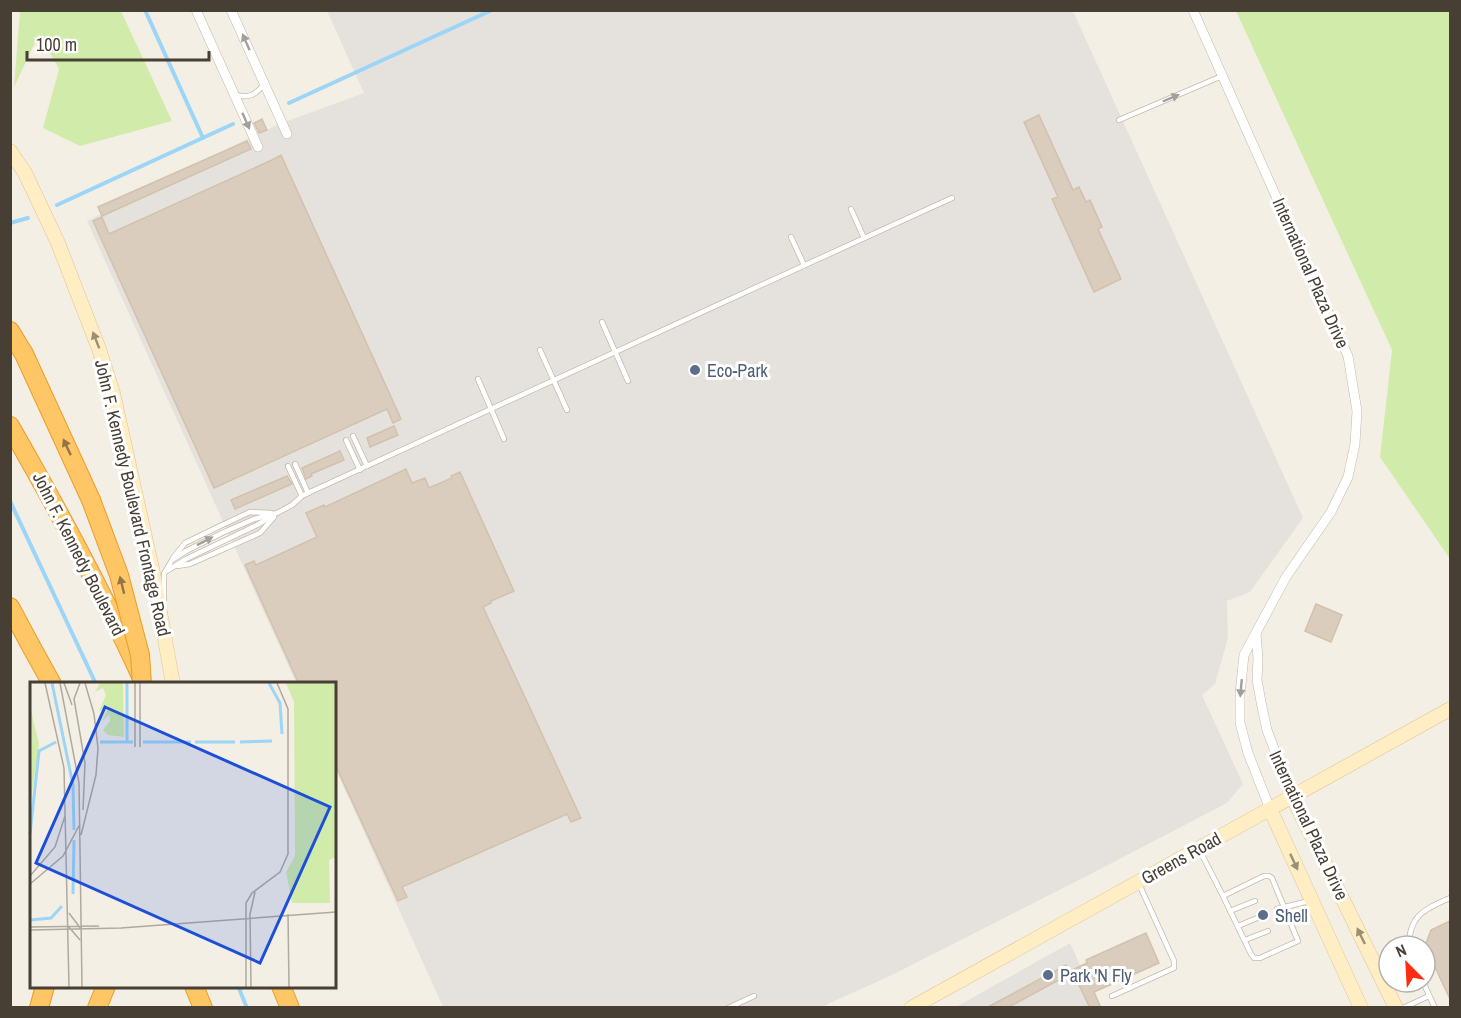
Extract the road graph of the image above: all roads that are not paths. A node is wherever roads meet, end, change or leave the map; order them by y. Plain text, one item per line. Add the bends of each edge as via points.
1 (196, 10) edge
2 (231, 10) edge
3 (1193, 10) edge
4 (1223, 76) junction
5 (264, 84) junction
6 (235, 95) junction
7 (1119, 120) dead end
8 (287, 134) dead end
9 (258, 147) dead end
10 (10, 151) edge
11 (952, 198) dead end
12 (851, 209) dead end
13 (791, 237) dead end
14 (864, 238) junction
15 (804, 265) junction
16 (602, 322) dead end
17 (10, 331) edge
18 (540, 350) dead end
19 (615, 352) junction
20 (478, 379) dead end
21 (553, 380) junction
22 (628, 381) dead end
23 (491, 409) junction
24 (567, 410) dead end
25 (10, 426) edge
26 (353, 436) dead end
27 (504, 439) dead end
28 (346, 440) dead end
29 (295, 464) dead end
30 (288, 466) dead end
31 (367, 466) junction
32 (360, 470) junction
33 (308, 493) junction
34 (302, 496) junction
35 (277, 513) junction
36 (174, 567) junction
37 (164, 574) junction
38 (10, 607) edge
39 (1256, 633) junction
40 (32, 648) junction
41 (40, 682) edge
42 (51, 682) edge
43 (142, 682) edge
44 (143, 682) edge
45 (172, 682) edge
46 (172, 682) edge
47 (1450, 709) edge
48 (1292, 796) junction
49 (1270, 809) junction
50 (1198, 848) junction
51 (1137, 882) junction
52 (1277, 891) junction
53 (1270, 894) dead end
54 (1223, 896) junction
55 (1450, 898) edge
56 (1256, 901) dead end
57 (1312, 901) junction
58 (1284, 907) junction
59 (1277, 909) dead end
60 (1230, 911) junction
61 (1262, 916) dead end
62 (1238, 926) junction
63 (1268, 931) dead end
64 (1410, 934) edge
65 (1245, 940) junction
66 (45, 988) edge
67 (106, 988) edge
68 (194, 988) edge
69 (281, 988) edge
70 (754, 996) dead end
71 (1112, 996) dead end
72 (1429, 996) joint
73 (39, 1008) edge
74 (97, 1008) edge
75 (203, 1008) edge
76 (290, 1008) edge
77 (728, 1008) edge
78 (911, 1008) edge
79 (1360, 1008) edge
80 (1396, 1008) edge
81 (1403, 1008) edge
82 (1435, 1008) edge

1 - 6 street
5 -> 2 street
3 - 4 street, International Plaza Drive
7 -> 4 lane
4 - 39 street, International Plaza Drive via 1348,356 1357,411 1356,444 1348,477 1331,513 1281,585
5 - 6 lane via 258,92 244,97
5 - 8 street
6 -> 9 street
45 -> 10 street, John F. Kennedy Boulevard Frontage Road via 153,573 113,393 58,243 25,173
11 - 14 lane
12 - 14 lane
13 - 15 lane
14 - 15 lane
15 - 19 lane
16 - 19 lane
44 -> 17 highway, bridge via 140,655 119,575 91,500
18 - 21 lane
19 - 21 lane
19 - 22 lane
20 - 23 lane
21 - 23 lane
21 - 24 lane
23 - 27 lane
23 - 31 lane
25 - 43 highway, John F. Kennedy Boulevard via 113,615
26 - 31 lane
28 - 32 lane
29 - 33 lane
30 - 34 lane
31 - 32 lane
32 - 33 lane
33 - 34 lane
34 - 35 lane
35 - 36 lane
35 - 36 lane via 260,533 190,564
37 -> 35 lane via 172,560 186,551 254,519
36 - 37 lane
37 - 46 lane
38 - 40 highway
39 - 48 street, International Plaza Drive via 1257,680 1267,730
39 -> 49 street, International Plaza Drive via 1244,655 1240,723
40 - 41 highway
40 - 42 highway
47 - 48 street, Greens Road
48 - 49 street, Greens Road
80 -> 48 street, International Plaza Drive
49 - 50 street, Greens Road
49 -> 57 street, International Plaza Drive
50 - 51 street, Greens Road
50 - 54 lane
51 - 71 lane via 1174,968
51 - 78 street, Greens Road
52 - 53 lane
52 - 54 lane via 1272,878 1264,876
52 - 58 lane
54 - 60 lane
55 - 64 lane via 1423,910
56 - 60 lane
57 - 58 lane
57 - 79 street, International Plaza Drive
58 - 59 lane
58 - 65 lane via 1298,941 1254,958
60 - 62 lane
61 - 62 lane
62 - 65 lane
63 - 65 lane
66 - 73 highway
67 - 74 highway
68 - 75 highway
69 - 76 highway
70 - 77 lane
72 - 81 lane
72 - 82 lane

